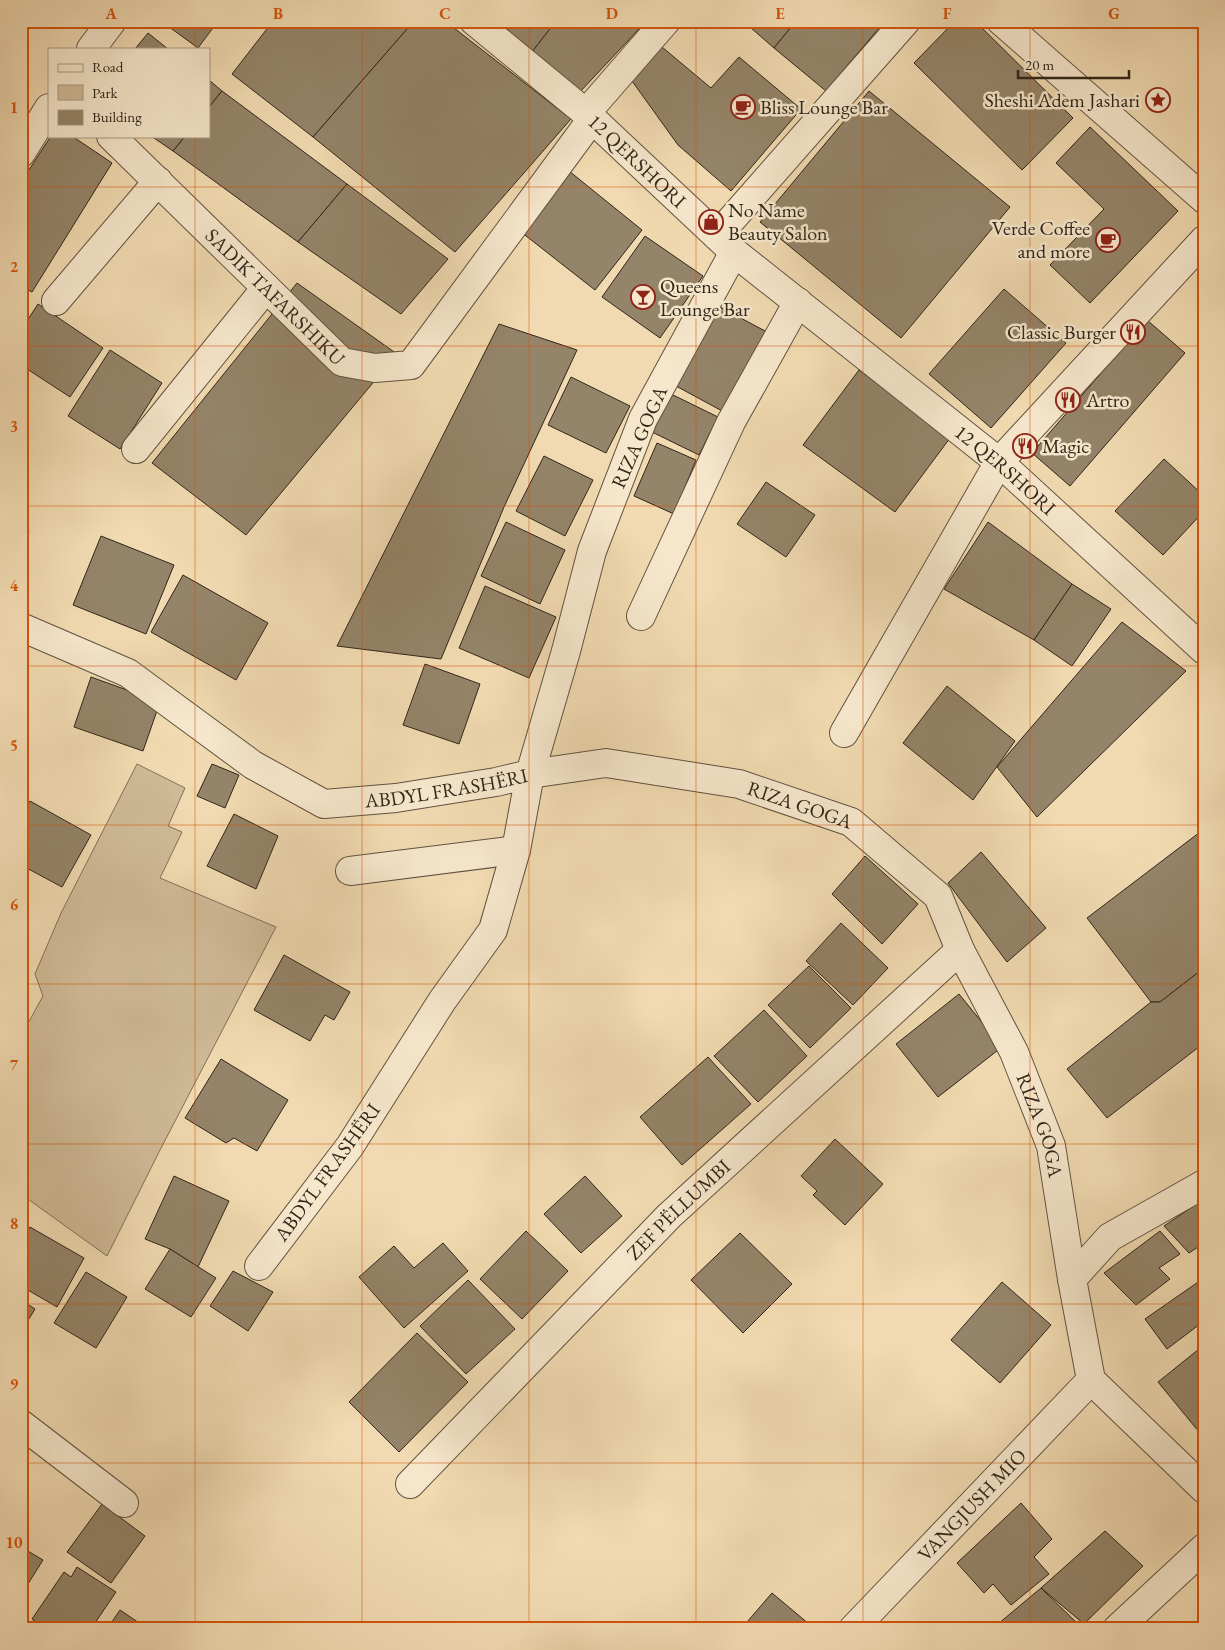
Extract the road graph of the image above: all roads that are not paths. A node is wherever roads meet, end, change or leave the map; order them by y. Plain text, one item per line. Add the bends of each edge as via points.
1 (112, 21) edge
2 (474, 21) edge
3 (666, 21) edge
4 (906, 21) edge
5 (1001, 21) edge
6 (92, 48) edge
7 (48, 110) edge
8 (589, 116) junction
9 (114, 138) edge
10 (21, 153) edge
11 (158, 181) junction
12 (1204, 199) edge
13 (725, 244) junction
14 (1201, 250) edge
15 (266, 288) junction
16 (56, 301) dead end
17 (798, 302) junction
18 (136, 449) dead end
19 (999, 462) junction
20 (641, 616) dead end
21 (21, 627) edge
22 (1204, 650) edge
23 (844, 733) dead end
24 (530, 774) junction
25 (516, 850) junction
26 (350, 871) dead end
27 (960, 950) junction
28 (1204, 1184) edge
29 (259, 1266) dead end
30 (1072, 1279) junction
31 (1091, 1380) junction
32 (21, 1424) edge
33 (410, 1484) dead end
34 (1204, 1489) edge
35 (124, 1503) dead end
36 (1204, 1548) edge
37 (853, 1629) edge
38 (1117, 1629) edge

1 - 6 street
2 - 8 street, 12 QERSHORI
3 - 8 street, SADIK TAFARSHIKU
4 - 13 street, RIZA GOGA
5 - 12 street
7 - 10 street
8 - 13 street, 12 QERSHORI
8 - 15 street, SADIK TAFARSHIKU via 411,365 375,368 342,362
9 - 11 street, SADIK TAFARSHIKU
11 - 15 street, SADIK TAFARSHIKU
11 - 16 street
13 - 17 street, 12 QERSHORI
13 - 24 street, RIZA GOGA via 643,418 592,551
14 - 19 street
15 - 18 street
17 - 19 street, 12 QERSHORI
17 - 20 street via 731,422
19 - 22 street, 12 QERSHORI
19 - 23 street
21 - 24 street, ABDYL FRASHËRI via 128,673 253,765 324,804 396,798
24 - 25 street, ABDYL FRASHËRI
24 - 27 street, RIZA GOGA via 606,762 739,784 851,822 938,896
25 - 26 street
25 - 29 street, ABDYL FRASHËRI via 493,930 442,1001 350,1146
27 - 30 street, RIZA GOGA via 1014,1052 1051,1146
27 - 33 street, ZEF PËLLUMBI via 669,1216
28 - 30 street via 1110,1237
30 - 31 street, RIZA GOGA
31 - 34 street
31 - 37 street, VANGJUSH MIO
32 - 35 street
36 - 38 street

